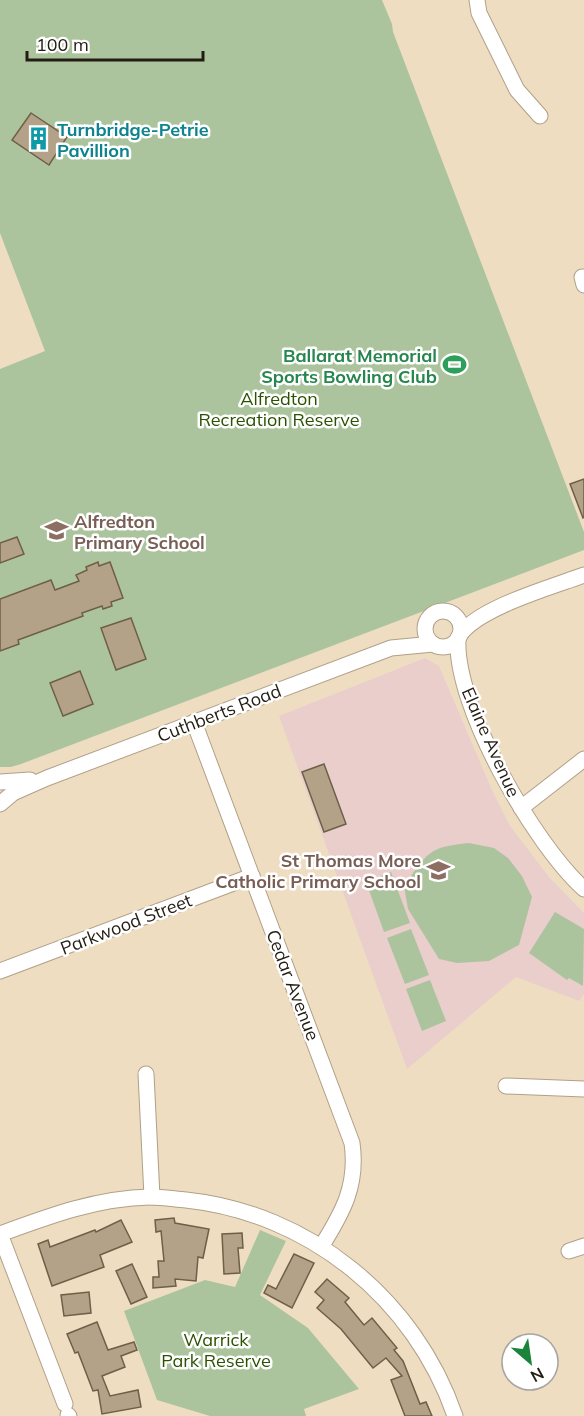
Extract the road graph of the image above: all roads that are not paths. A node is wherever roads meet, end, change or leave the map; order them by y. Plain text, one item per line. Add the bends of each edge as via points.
1 (477, 0) edge
2 (540, 116) dead end
3 (584, 277) edge
4 (584, 285) edge
5 (584, 575) edge
6 (496, 609) junction
7 (451, 613) junction
8 (426, 624) junction
9 (458, 637) junction
10 (434, 644) junction
11 (391, 648) junction
12 (463, 680) junction
13 (194, 722) junction
14 (584, 759) edge
15 (47, 778) junction
16 (0, 782) edge
17 (0, 790) edge
18 (0, 803) edge
19 (521, 808) junction
20 (252, 876) junction
21 (584, 889) edge
22 (0, 971) edge
23 (146, 1074) dead end
24 (506, 1086) dead end
25 (584, 1089) edge
26 (152, 1197) junction
27 (0, 1234) edge
28 (321, 1247) junction
29 (67, 1412) edge
30 (455, 1416) edge

1 - 2 street via 479,13 514,84
3 - 4 street
5 - 6 street
6 - 7 street
6 - 9 street via 466,627
7 - 8 street via 437,612
7 - 9 street via 459,623
8 - 10 street via 426,635
8 - 11 street, Cuthberts Road
9 - 10 street via 449,645
9 - 12 street, Elaine Avenue
10 - 11 street, Cuthberts Road
10 - 12 street, Elaine Avenue
11 - 13 street, Cuthberts Road
12 - 19 street, Elaine Avenue via 491,752
13 - 15 street, Cuthberts Road
13 - 20 street, Cedar Avenue
14 - 19 street
15 - 16 street, Cuthberts Road
15 - 18 street, Cuthberts Road
17 - 18 street
19 - 21 street, Elaine Avenue
20 - 22 street, Parkwood Street
20 - 28 street, Cedar Avenue via 352,1143 351,1189
23 - 26 street
24 - 25 street
26 - 27 street via 65,1210
26 - 28 street via 213,1204 248,1213 280,1224
27 - 29 street
28 - 30 street via 372,1286 407,1325 434,1367

